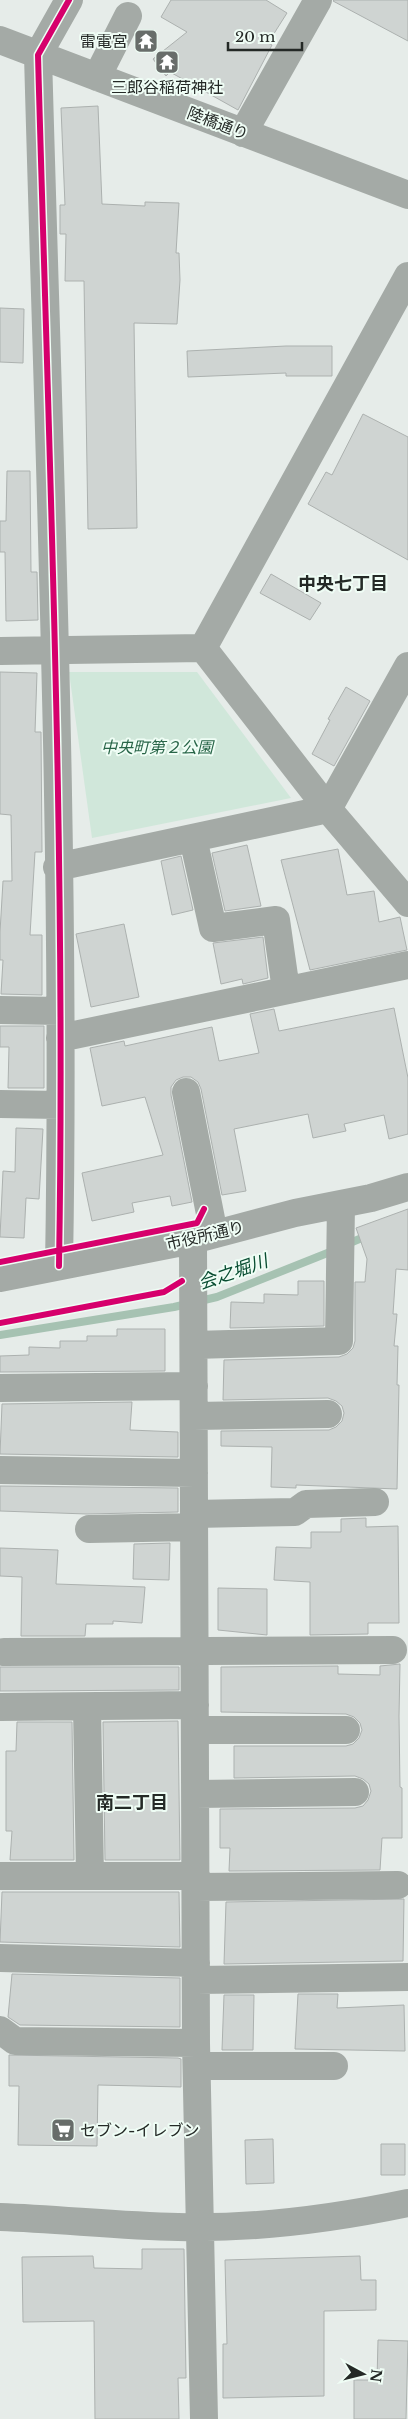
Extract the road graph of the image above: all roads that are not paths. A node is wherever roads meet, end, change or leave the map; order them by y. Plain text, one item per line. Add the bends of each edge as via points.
1 (69, 0) edge
2 (318, 0) edge
3 (128, 16) dead end
4 (0, 40) edge
5 (38, 55) junction
6 (97, 77) junction
7 (244, 133) junction
8 (408, 195) edge
9 (408, 276) edge
10 (203, 648) junction
11 (0, 650) edge
12 (54, 650) junction
13 (408, 666) edge
14 (328, 809) junction
15 (192, 838) junction
16 (57, 867) junction
17 (408, 904) edge
18 (408, 965) edge
19 (286, 990) junction
20 (0, 1010) edge
21 (60, 1011) junction
22 (60, 1038) junction
23 (186, 1092) dead end
24 (0, 1104) edge
25 (60, 1105) junction
26 (408, 1187) edge
27 (341, 1204) junction
28 (203, 1237) junction
29 (59, 1266) junction
30 (0, 1278) edge
31 (194, 1345) junction
32 (194, 1386) junction
33 (0, 1388) edge
34 (328, 1414) dead end
35 (194, 1416) junction
36 (0, 1470) edge
37 (194, 1473) junction
38 (375, 1502) dead end
39 (194, 1520) junction
40 (90, 1529) dead end
41 (393, 1650) dead end
42 (4, 1652) dead end
43 (194, 1652) junction
44 (0, 1707) edge
45 (87, 1707) junction
46 (195, 1718) junction
47 (346, 1730) dead end
48 (355, 1792) dead end
49 (196, 1794) junction
50 (0, 1876) edge
51 (90, 1876) junction
52 (196, 1882) junction
53 (398, 1885) dead end
54 (0, 1958) edge
55 (197, 1971) junction
56 (408, 1977) edge
57 (0, 2030) edge
58 (197, 2055) junction
59 (334, 2066) dead end
60 (408, 2203) edge
61 (0, 2217) edge
62 (200, 2227) junction
63 (204, 2419) edge

1 - 5 street
2 - 7 street
3 - 6 street
4 - 5 street, 陸橋通り
5 - 6 street, 陸橋通り
5 - 12 street
6 - 7 street, 陸橋通り
7 - 8 street, 陸橋通り
9 - 10 street
10 - 12 street
10 - 14 street
11 - 12 street
12 - 16 street
13 - 14 street
14 - 15 street
14 - 17 street
15 - 16 street
15 - 19 street via 213,928 276,920
16 - 21 street
18 - 19 street
19 - 22 street
20 - 21 street
21 - 22 street
22 - 25 street
23 - 28 street
24 - 25 street
25 - 29 street
26 - 27 street, 市役所通り
27 - 28 street, 市役所通り
27 - 31 street via 339,1341
28 - 29 street, 市役所通り
28 - 31 street via 194,1304
29 - 30 street, 市役所通り
31 - 32 street
32 - 33 street
32 - 35 street
34 - 35 street
35 - 37 street
36 - 37 street
37 - 39 street
38 - 39 street via 306,1504 295,1512
39 - 40 street
39 - 43 street
41 - 43 street
42 - 43 street
43 - 46 street
44 - 45 street
45 - 46 street
45 - 51 street
46 - 47 street
46 - 49 street
48 - 49 street
49 - 52 street
50 - 51 street
51 - 52 street
52 - 53 street
52 - 55 street
54 - 55 street
55 - 56 street
55 - 58 street
57 - 58 street via 15,2042
58 - 59 street
58 - 62 street via 195,2168
60 - 62 street via 350,2216 308,2221
61 - 62 street via 105,2218
62 - 63 street

